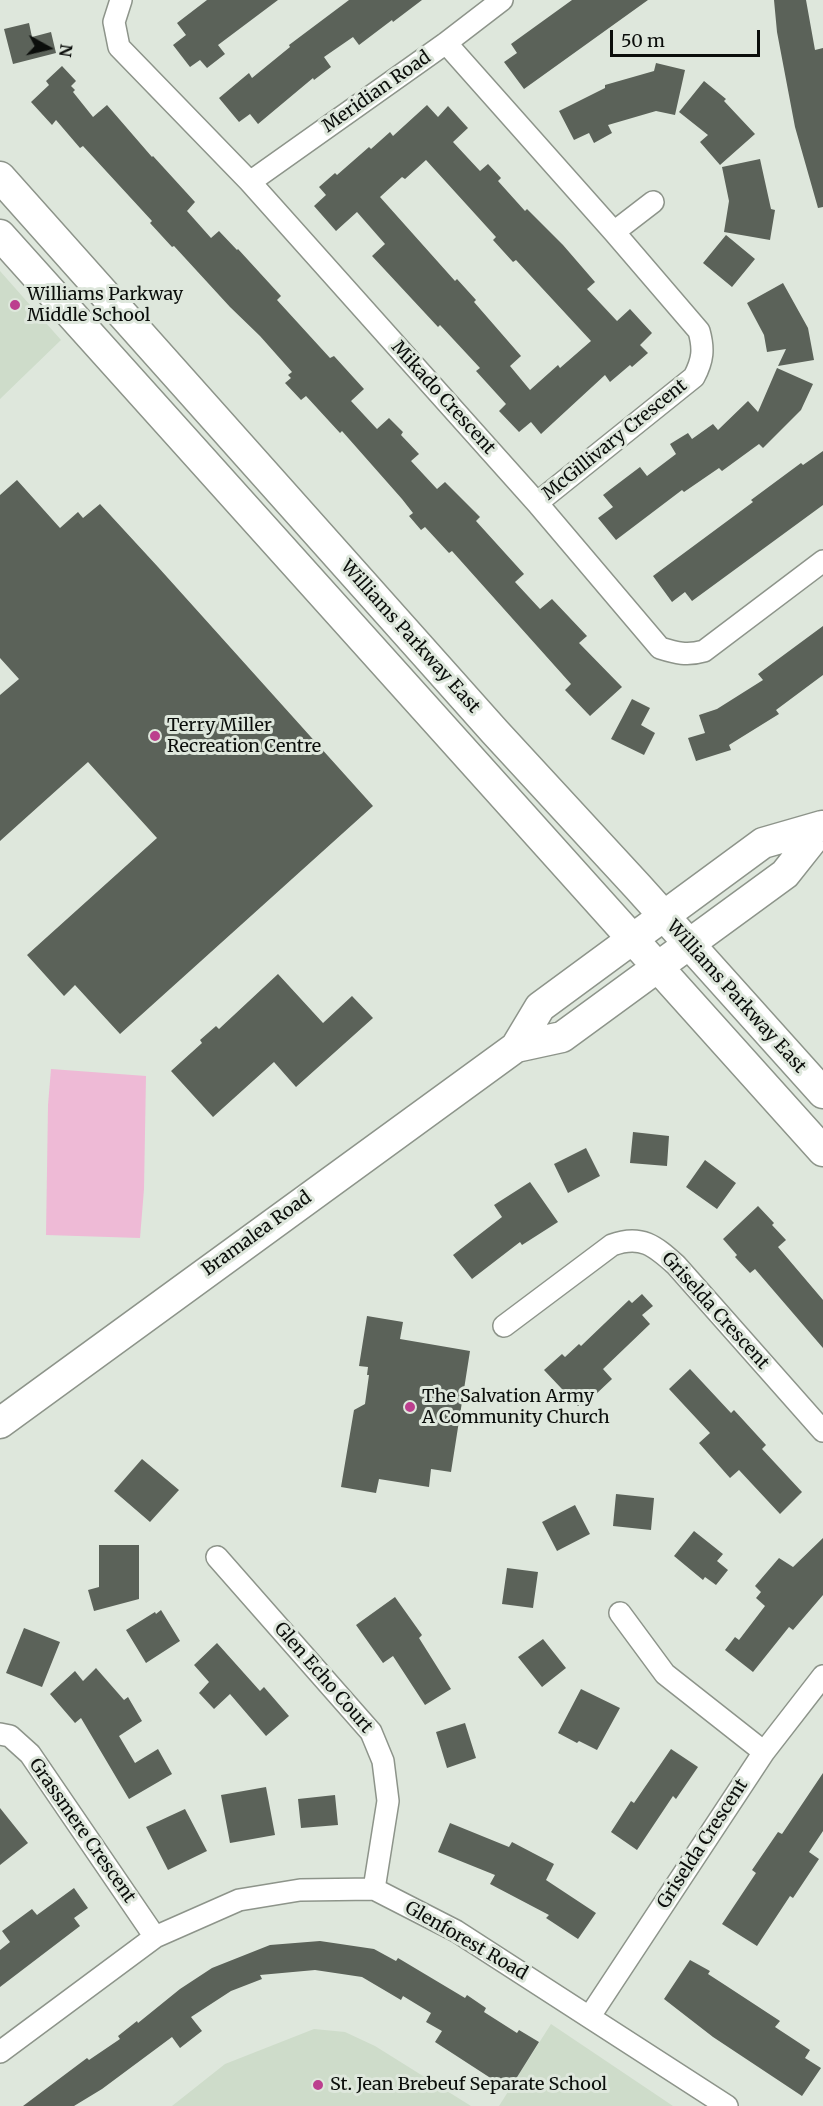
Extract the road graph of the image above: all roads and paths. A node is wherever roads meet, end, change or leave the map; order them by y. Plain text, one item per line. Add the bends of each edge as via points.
1 (121, 0) edge
2 (502, 0) edge
3 (446, 43) junction
4 (0, 177) edge
5 (250, 182) junction
6 (653, 202) dead end
7 (614, 232) junction
8 (0, 235) edge
9 (537, 503) junction
10 (823, 561) edge
11 (823, 826) edge
12 (664, 916) junction
13 (633, 939) junction
14 (689, 944) junction
15 (658, 966) junction
16 (516, 1047) junction
17 (823, 1093) edge
18 (823, 1151) edge
19 (504, 1326) dead end
20 (0, 1423) edge
21 (823, 1431) edge
22 (217, 1557) dead end
23 (620, 1613) dead end
24 (823, 1676) edge
25 (0, 1734) edge
26 (764, 1752) junction
27 (374, 1889) junction
28 (155, 1937) junction
29 (590, 2016) junction
30 (0, 2052) edge
31 (727, 2106) edge

1 - 5 street, Mikado Crescent via 114,22 119,46
2 - 3 street, Meridian Road
3 - 5 street, Meridian Road
3 - 7 street, McGillivary Crescent
4 - 12 main road, Williams Parkway East
5 - 9 street, Mikado Crescent
6 - 7 street
7 - 9 street, McGillivary Crescent via 699,331 702,357 694,377
8 - 13 main road, Williams Parkway East
9 - 10 street, Mikado Crescent via 660,648 678,654 704,651
11 - 12 main road, Bramalea Road via 763,843
11 - 14 main road, Bramalea Road via 785,874
12 - 13 main road, Bramalea Road
12 - 14 main road, Williams Parkway East
13 - 15 main road, Williams Parkway East
13 - 16 main road, Bramalea Road via 540,1007
14 - 15 main road, Bramalea Road
14 - 17 main road, Williams Parkway East
15 - 16 main road, Bramalea Road via 562,1037
15 - 18 main road, Williams Parkway East
16 - 20 main road, Bramalea Road
19 - 21 street, Griselda Crescent via 612,1245 637,1240 657,1248 676,1265
22 - 27 street, Glen Echo Court via 371,1732 383,1761 388,1801
23 - 26 street via 665,1674
24 - 26 street, Griselda Crescent
25 - 28 street, Grassmere Crescent via 10,1736 30,1754
26 - 29 street, Griselda Crescent
27 - 28 street, Glenforest Road via 300,1890 239,1900
27 - 29 street, Glenforest Road via 456,1931
28 - 30 street, Glenforest Road
29 - 31 street, Glenforest Road

